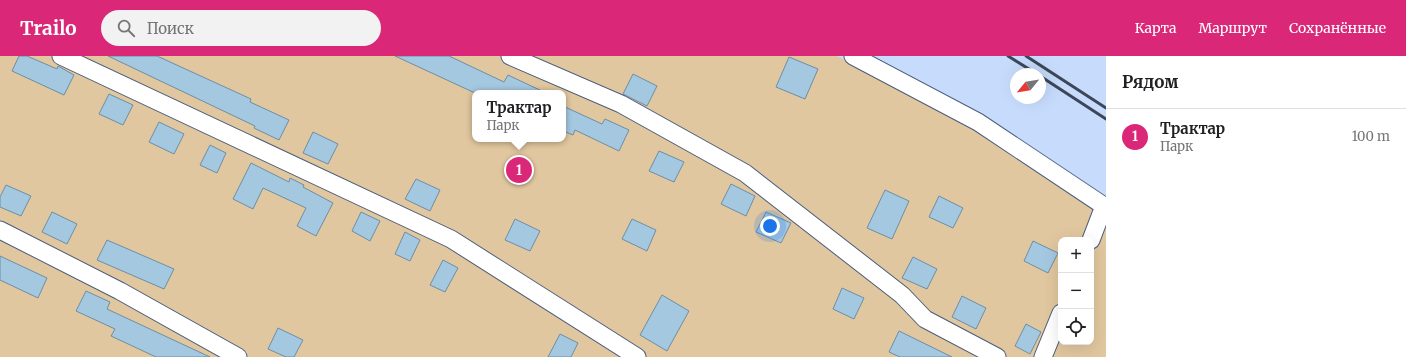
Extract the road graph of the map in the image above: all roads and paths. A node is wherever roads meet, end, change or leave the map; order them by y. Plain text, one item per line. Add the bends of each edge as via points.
1 (61, 56) edge
2 (510, 56) edge
3 (853, 56) edge
4 (0, 230) edge
5 (1092, 237) edge
6 (1058, 320) edge
7 (238, 357) edge
8 (637, 357) edge
9 (996, 357) edge
10 (1043, 357) edge

1 - 8 street via 451,239
2 - 9 street via 621,104 745,174 902,295 925,319
3 - 5 street via 978,122 1104,206
4 - 7 street
6 - 10 street

